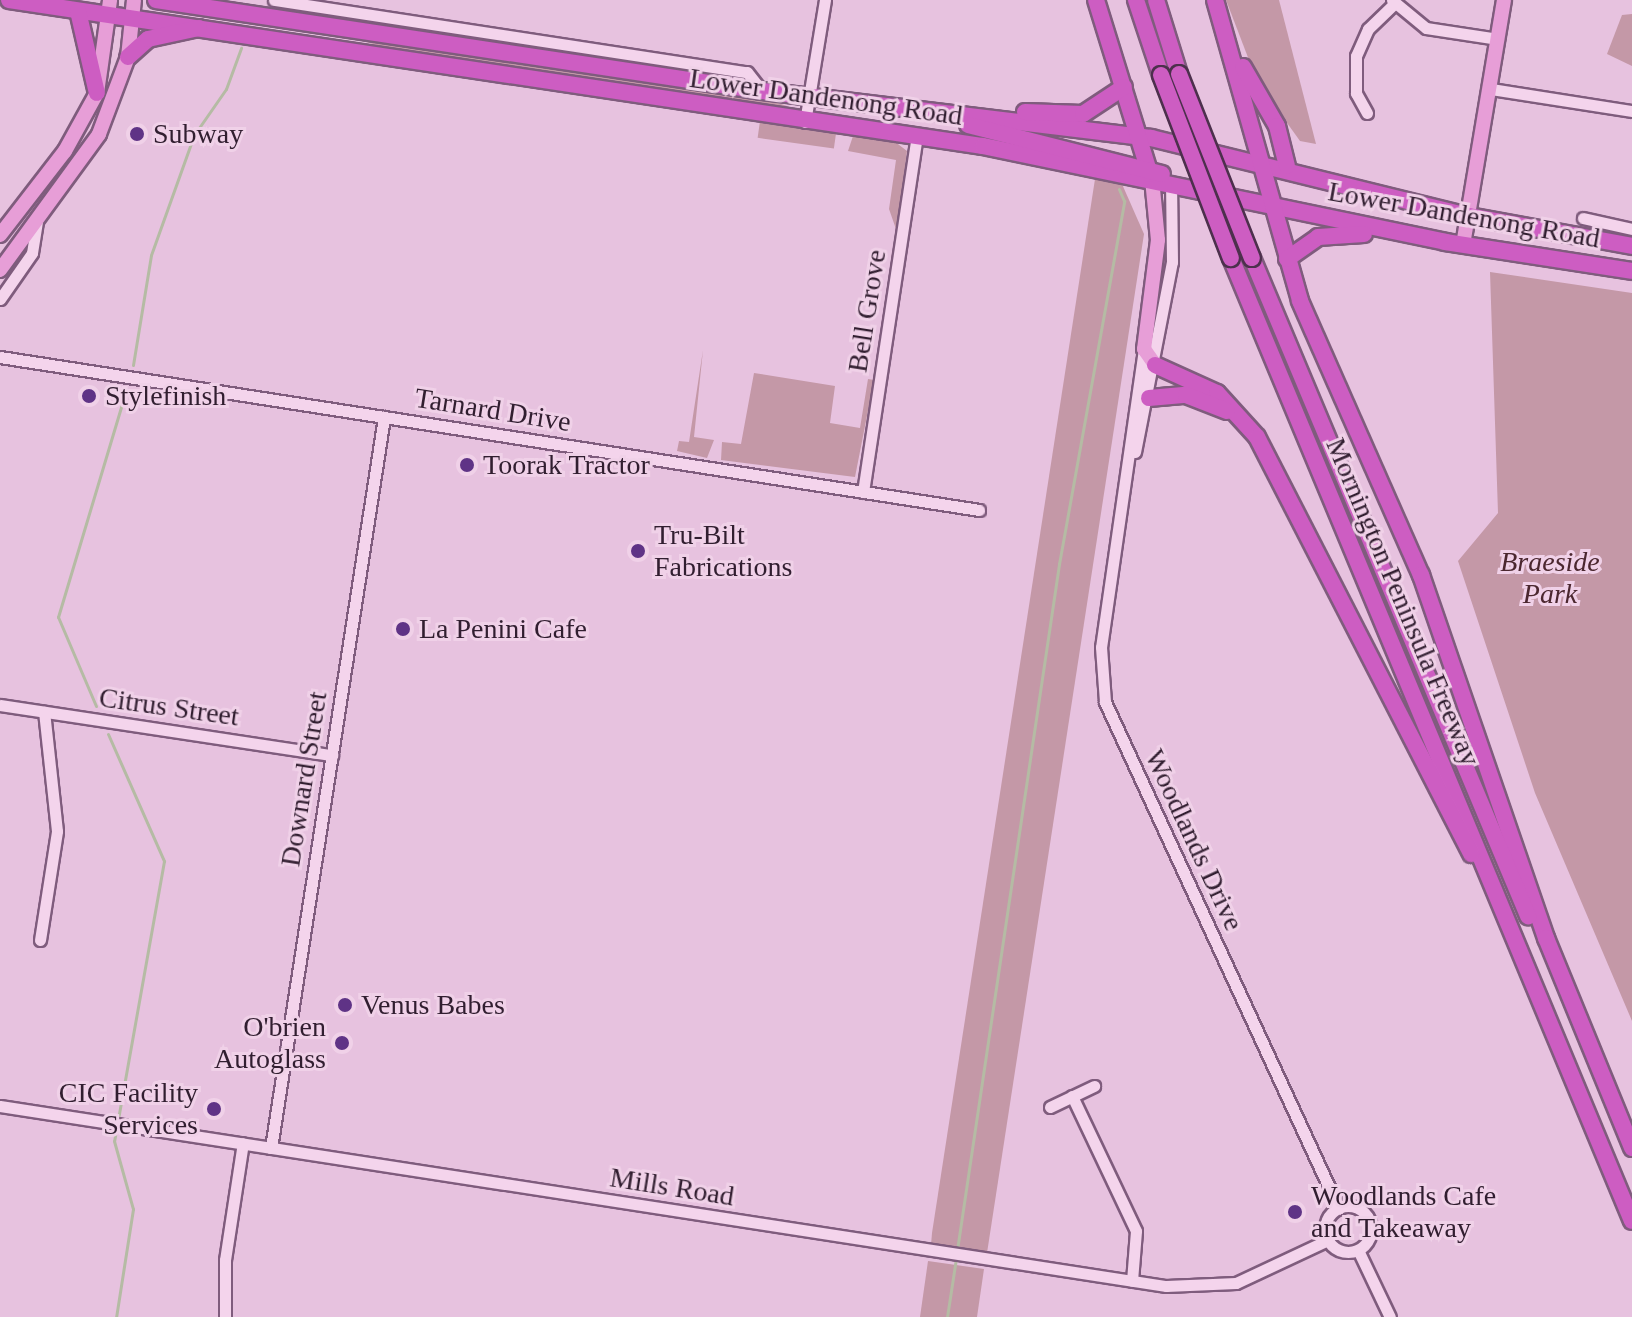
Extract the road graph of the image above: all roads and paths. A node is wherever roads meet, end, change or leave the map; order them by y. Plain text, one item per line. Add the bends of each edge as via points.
1 (9, 0) edge
2 (164, 0) edge
3 (274, 0) edge
4 (825, 0) edge
5 (1096, 0) edge
6 (1136, 0) edge
7 (1156, 0) edge
8 (1215, 0) edge
9 (1504, 0) edge
10 (1393, 2) edge
11 (210, 3) edge
12 (110, 7) edge
13 (134, 7) edge
14 (78, 11) junction
15 (1221, 18) junction
16 (217, 26) junction
17 (1498, 39) junction
18 (128, 57) junction
19 (1124, 87) junction
20 (1491, 89) junction
21 (762, 91) junction
22 (97, 93) junction
23 (810, 96) junction
24 (1632, 111) edge
25 (925, 113) junction
26 (1367, 113) dead end
27 (952, 116) junction
28 (805, 122) junction
29 (917, 136) junction
30 (1140, 137) junction
31 (1262, 161) junction
32 (1287, 166) junction
33 (1150, 174) junction
34 (1171, 184) junction
35 (1273, 207) junction
36 (1469, 216) junction
37 (1583, 218) dead end
38 (37, 222) junction
39 (1607, 225) junction
40 (1632, 229) edge
41 (0, 235) edge
42 (1570, 236) junction
43 (1445, 242) junction
44 (1463, 245) junction
45 (1632, 246) edge
46 (1287, 259) junction
47 (0, 270) edge
48 (1632, 271) edge
49 (0, 299) edge
50 (1144, 349) junction
51 (0, 357) edge
52 (1155, 365) junction
53 (1149, 398) junction
54 (384, 417) junction
55 (1245, 422) junction
56 (1129, 472) junction
57 (863, 492) junction
58 (979, 510) dead end
59 (0, 705) edge
60 (44, 712) junction
61 (332, 755) junction
62 (40, 940) dead end
63 (1525, 958) junction
64 (1094, 1086) dead end
65 (1072, 1096) junction
66 (0, 1106) edge
67 (1050, 1107) dead end
68 (243, 1143) junction
69 (271, 1148) junction
70 (1632, 1148) edge
71 (1632, 1156) edge
72 (1339, 1209) junction
73 (1632, 1221) edge
74 (1328, 1240) junction
75 (1358, 1250) junction
76 (1132, 1281) junction
77 (225, 1317) edge
78 (1390, 1317) edge

1 - 14 highway, Lower Dandenong Road
2 - 11 highway, Lower Dandenong Road
3 - 21 street, Lower Dandenong Road via 747,72
4 - 23 street
5 - 19 highway
6 - 63 highway, Mornington Peninsula Freeway, bridge via 1231,258
7 - 71 highway, Mornington Peninsula Freeway, bridge via 1179,74 1252,258
8 - 15 highway
9 - 17 main road
10 - 17 street via 1426,28
10 - 26 street via 1368,29 1356,56 1356,93
11 - 21 highway, Lower Dandenong Road
12 - 13 highway, Lower Dandenong Road
12 - 14 highway, Lower Dandenong Road
12 - 22 main road
13 - 16 highway, Lower Dandenong Road
13 - 18 main road
14 - 22 highway
15 - 31 highway
15 - 32 highway via 1277,126
16 - 18 highway via 148,39
16 - 28 highway, Lower Dandenong Road
17 - 20 main road
18 - 38 main road via 99,134
19 - 27 highway via 1083,114
19 - 30 highway
20 - 24 street
20 - 36 main road
21 - 23 highway, Lower Dandenong Road
22 - 41 main road via 65,151
23 - 25 highway, Lower Dandenong Road
23 - 28 street
25 - 27 highway, Lower Dandenong Road
25 - 33 highway
27 - 30 highway, Lower Dandenong Road
28 - 29 highway, Lower Dandenong Road
29 - 33 highway, Lower Dandenong Road
29 - 57 street, Bell Grove
30 - 31 highway, Lower Dandenong Road
30 - 33 highway
31 - 32 highway, Lower Dandenong Road
31 - 35 highway
32 - 36 highway, Lower Dandenong Road
33 - 34 highway
33 - 50 main road, Woodlands Drive via 1158,240
34 - 35 highway, Lower Dandenong Road
34 - 52 street, Woodlands Drive via 1173,257
35 - 43 highway, Lower Dandenong Road
35 - 46 highway
36 - 42 highway, Lower Dandenong Road
36 - 44 main road
37 - 39 street, Lower Dandenong Road
38 - 47 main road
38 - 49 street via 32,253
39 - 40 street, Lower Dandenong Road
39 - 42 street, Lower Dandenong Road
42 - 45 highway, Lower Dandenong Road
43 - 44 highway, Lower Dandenong Road
43 - 46 highway via 1334,233
44 - 48 highway, Lower Dandenong Road
46 - 70 highway via 1421,575 1546,938
50 - 52 main road
50 - 56 street, Woodlands Drive
51 - 54 street, Tarnard Drive
52 - 53 street, Woodlands Drive
52 - 55 highway via 1217,393
53 - 55 highway via 1192,396
53 - 56 street, Woodlands Drive
54 - 57 street, Tarnard Drive
54 - 61 street, Downard Street
55 - 63 highway
56 - 72 street, Woodlands Drive via 1101,647 1105,702
57 - 58 street, Tarnard Drive
59 - 60 street, Citrus Street
60 - 61 street, Citrus Street
60 - 62 street via 57,831
61 - 69 street, Downard Street
63 - 73 highway, Mornington Peninsula Freeway
64 - 65 street
65 - 67 street
65 - 76 street via 1136,1231
66 - 68 street, Mills Road
68 - 69 street, Mills Road
68 - 77 street via 225,1260
69 - 76 street, Mills Road
72 - 74 street via 1327,1220
72 - 75 street via 1359,1209 1369,1219 1368,1240
74 - 75 street via 1345,1252
74 - 76 street, Mills Road via 1236,1283 1200,1289
75 - 78 street

